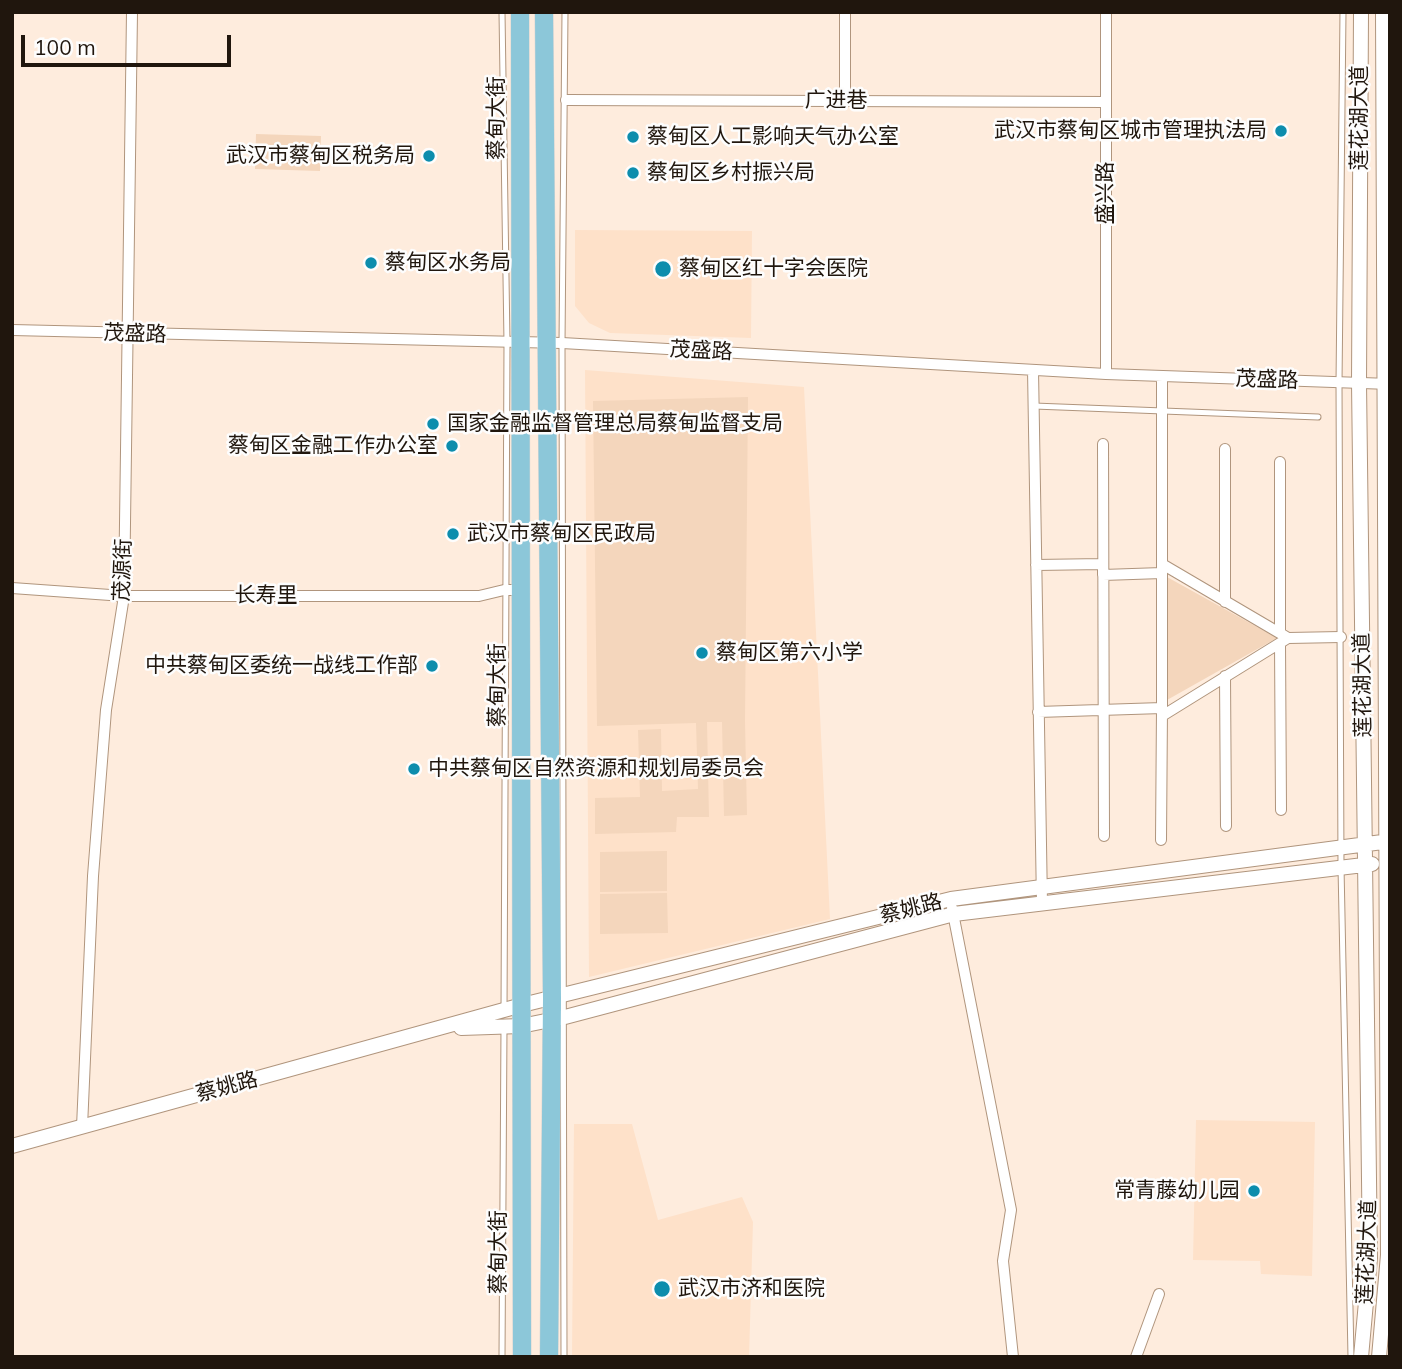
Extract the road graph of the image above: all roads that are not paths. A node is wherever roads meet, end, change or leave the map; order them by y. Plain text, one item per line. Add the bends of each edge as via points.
1 (132, 12) edge
2 (502, 12) edge
3 (520, 12) edge
4 (544, 12) edge
5 (565, 12) edge
6 (845, 12) edge
7 (1106, 12) edge
8 (1343, 12) edge
9 (1361, 12) edge
10 (1383, 12) edge
11 (566, 100) junction
12 (845, 101) junction
13 (1105, 102) junction
14 (12, 330) edge
15 (127, 334) junction
16 (513, 343) junction
17 (555, 343) junction
18 (1033, 370) junction
19 (1106, 374) junction
20 (1162, 376) junction
21 (1339, 383) junction
22 (1359, 383) junction
23 (1386, 384) edge
24 (1033, 407) junction
25 (1162, 411) junction
26 (1318, 417) dead end
27 (1102, 444) dead end
28 (1226, 449) dead end
29 (1280, 462) dead end
30 (1036, 565) junction
31 (1162, 568) junction
32 (1103, 569) junction
33 (12, 588) edge
34 (512, 590) junction
35 (124, 596) junction
36 (1225, 602) junction
37 (1340, 637) junction
38 (1283, 638) junction
39 (1225, 676) junction
40 (1103, 710) junction
41 (1038, 712) junction
42 (1162, 712) junction
43 (1281, 810) dead end
44 (1226, 826) dead end
45 (1104, 836) dead end
46 (1161, 840) dead end
47 (1388, 841) edge
48 (1365, 845) junction
49 (1342, 848) junction
50 (1387, 863) edge
51 (1366, 865) junction
52 (1340, 867) junction
53 (1041, 887) junction
54 (951, 899) junction
55 (1042, 903) junction
56 (954, 915) junction
57 (559, 997) junction
58 (522, 1005) junction
59 (504, 1010) junction
60 (558, 1018) junction
61 (512, 1027) junction
62 (442, 1028) junction
63 (82, 1127) junction
64 (12, 1146) edge
65 (1389, 1255) edge
66 (1159, 1294) dead end
67 (502, 1357) edge
68 (522, 1357) edge
69 (550, 1357) edge
70 (564, 1357) edge
71 (1013, 1357) edge
72 (1136, 1357) edge
73 (1351, 1357) edge
74 (1361, 1357) edge
75 (1379, 1357) edge

1 - 15 street, 茂源街
2 - 16 lane
3 - 16 main road, 蔡甸大街
4 - 17 main road
5 - 11 lane
6 - 12 street
7 - 13 street, 盛兴路
8 - 21 lane, 莲花湖大道
9 - 22 street, 莲花湖大道
10 - 23 street, 莲花湖大道
11 - 12 street, 广进巷
11 - 17 lane
12 - 13 street, 广进巷
13 - 19 street, 盛兴路
14 - 15 street, 茂盛路
15 - 16 street, 茂盛路
15 - 35 street, 茂源街
16 - 17 street, 茂盛路
16 - 34 main road, 蔡甸大街
17 - 18 street, 茂盛路
17 - 57 main road
18 - 19 street, 茂盛路
18 - 24 street
19 - 20 street, 茂盛路
20 - 21 street, 茂盛路
20 - 25 street
21 - 22 street, 茂盛路
21 - 37 lane, 莲花湖大道
22 - 23 street, 茂盛路
22 - 48 street, 莲花湖大道
23 - 47 street, 莲花湖大道
24 - 25 lane
24 - 30 street
25 - 26 lane
25 - 31 street
27 - 32 street
28 - 36 street
29 - 38 street
30 - 32 street
30 - 41 street
31 - 32 street
31 - 36 street
31 - 42 street
32 - 40 street
33 - 35 street, 长寿里
34 - 35 street, 长寿里 via 479,596
34 - 58 main road, 蔡甸大街
34 - 59 lane
35 - 63 street, 茂源街 via 106,710
36 - 38 street
37 - 38 street
37 - 49 lane, 莲花湖大道
38 - 39 street
38 - 43 street
39 - 42 street
39 - 44 street
40 - 41 street
40 - 42 street
40 - 45 street
41 - 53 street
42 - 46 street
47 - 48 street, 蔡姚路
47 - 50 street, 莲花湖大道
48 - 49 street, 蔡姚路
48 - 51 street, 莲花湖大道
49 - 52 lane, 莲花湖大道
49 - 53 street, 蔡姚路
50 - 51 street, 蔡姚路
50 - 65 street, 莲花湖大道
51 - 52 street, 蔡姚路
51 - 74 street, 莲花湖大道 via 1370,1258
52 - 55 street, 蔡姚路
52 - 73 lane, 莲花湖大道
53 - 54 street, 蔡姚路
53 - 55 street
54 - 56 street
54 - 57 street, 蔡姚路
55 - 56 street, 蔡姚路
56 - 60 street, 蔡姚路
56 - 71 street via 1011,1210 1003,1261
57 - 58 street, 蔡姚路
57 - 60 main road
58 - 59 street, 蔡姚路
58 - 61 main road, 蔡甸大街
59 - 61 lane
59 - 62 street, 蔡姚路
60 - 61 street, 蔡姚路
60 - 69 main road
60 - 70 lane
61 - 62 street, 蔡姚路
61 - 67 lane
61 - 68 main road, 蔡甸大街
62 - 63 street, 蔡姚路
63 - 64 street, 蔡姚路
65 - 75 street, 莲花湖大道
66 - 72 street

